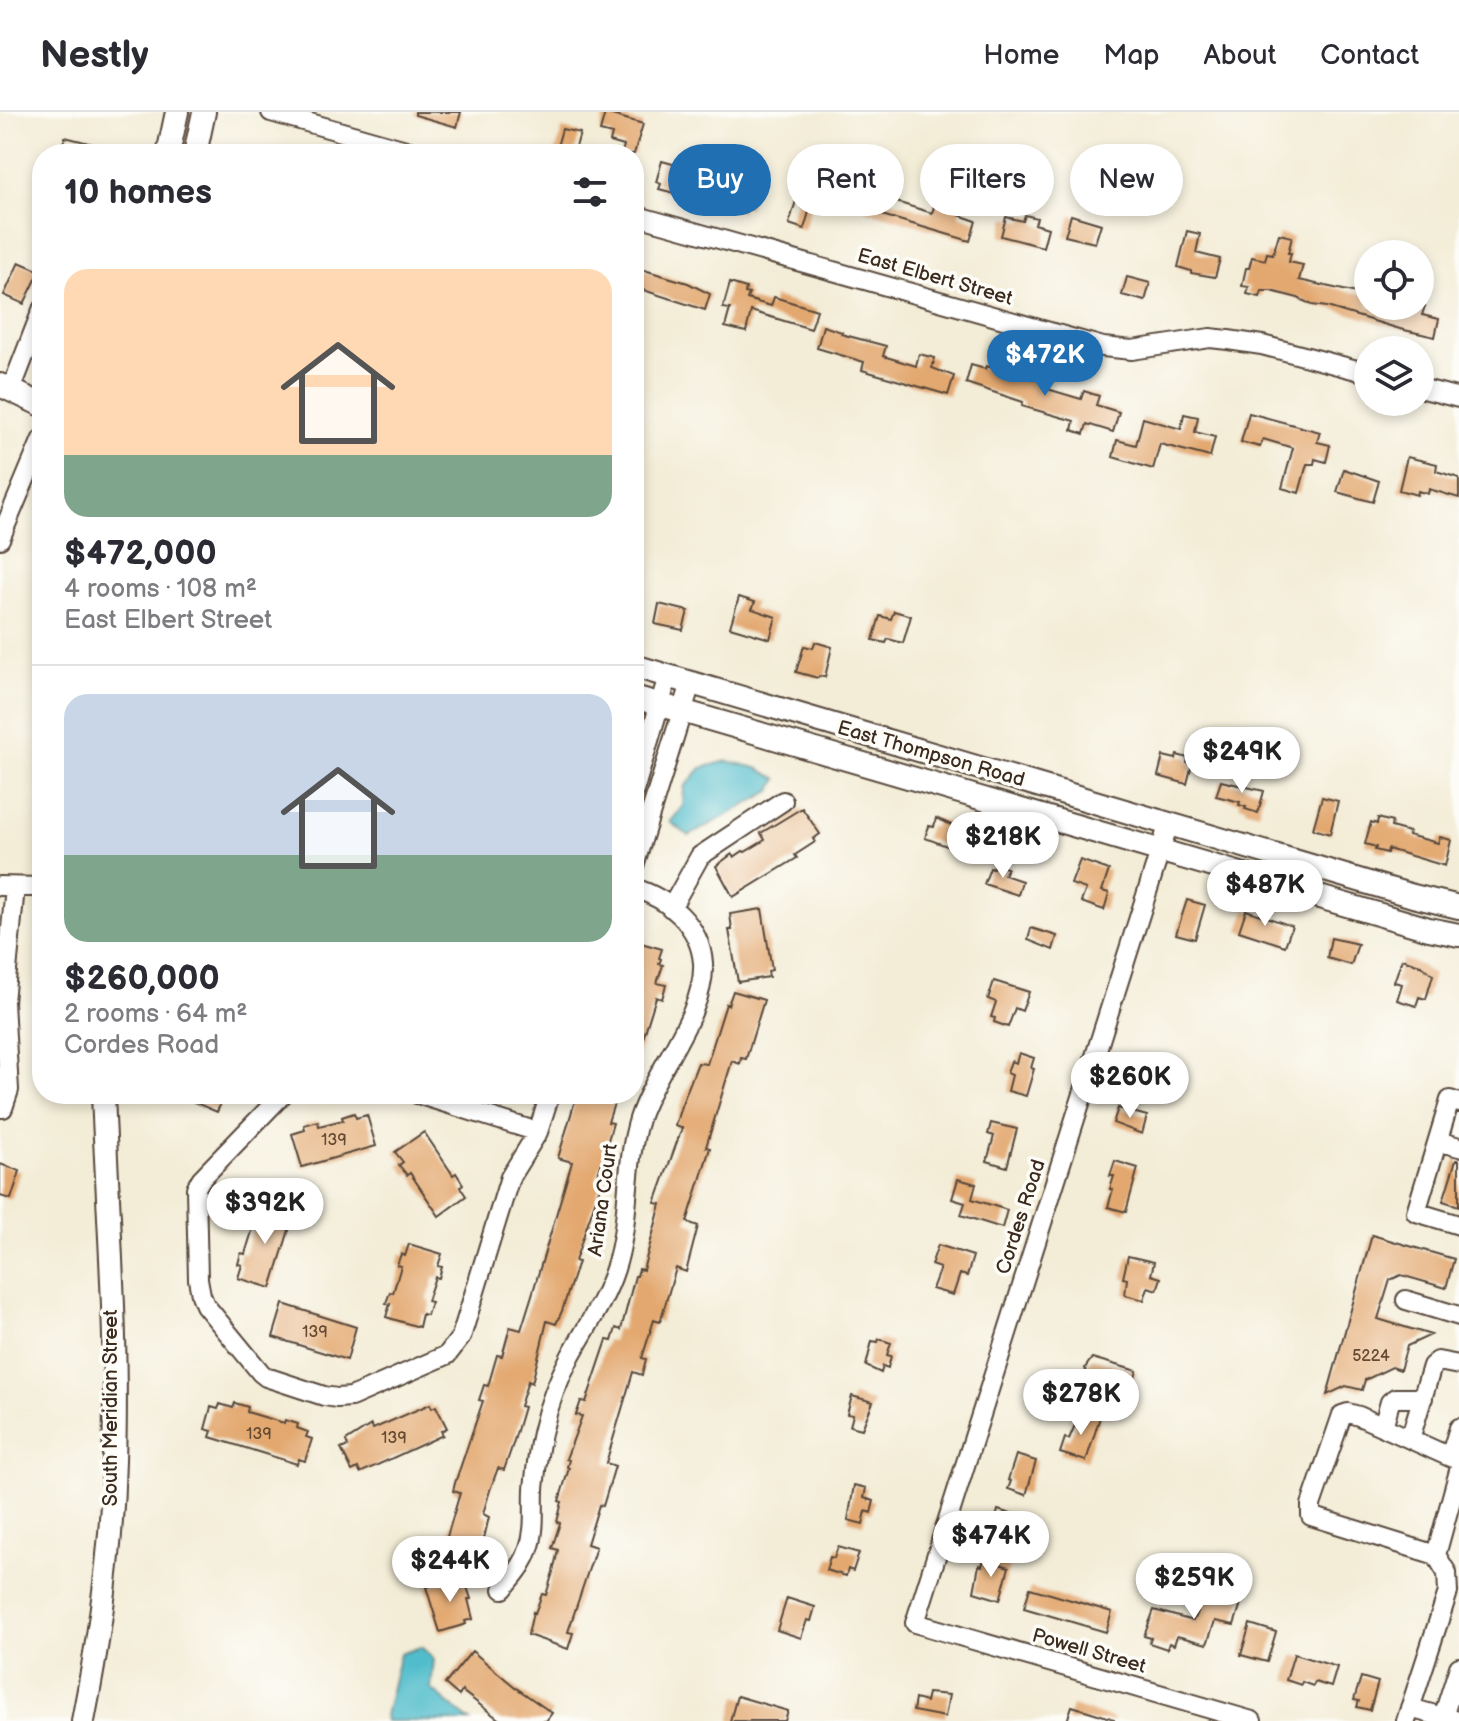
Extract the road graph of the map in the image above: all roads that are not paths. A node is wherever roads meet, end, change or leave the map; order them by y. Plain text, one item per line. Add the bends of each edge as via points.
1 (177, 112) edge
2 (204, 112) edge
3 (271, 112) edge
4 (170, 144) edge
5 (197, 144) edge
6 (385, 144) edge
7 (644, 218) edge
8 (32, 331) edge
9 (1354, 369) edge
10 (5, 387) edge
11 (1434, 392) edge
12 (1459, 398) edge
13 (32, 400) edge
14 (32, 463) edge
15 (0, 539) edge
16 (644, 669) edge
17 (668, 676) junction
18 (691, 683) junction
19 (644, 700) edge
20 (660, 704) junction
21 (683, 711) junction
22 (644, 758) edge
23 (783, 801) dead end
24 (1169, 823) junction
25 (644, 834) edge
26 (1162, 850) junction
27 (8, 886) edge
28 (32, 887) edge
29 (644, 893) edge
30 (1459, 907) edge
31 (671, 908) junction
32 (1459, 935) edge
33 (2, 1002) edge
34 (1459, 1103) edge
35 (103, 1104) edge
36 (273, 1104) edge
37 (449, 1104) edge
38 (547, 1104) edge
39 (0, 1108) edge
40 (538, 1132) junction
41 (1438, 1141) junction
42 (1459, 1147) edge
43 (1459, 1225) edge
44 (1406, 1300) dead end
45 (1459, 1316) edge
46 (1459, 1365) edge
47 (1423, 1398) junction
48 (1383, 1427) junction
49 (1459, 1428) edge
50 (1410, 1439) junction
51 (1456, 1463) edge
52 (1436, 1555) junction
53 (503, 1589) dead end
54 (1451, 1608) edge
55 (915, 1623) joint
56 (1459, 1667) edge
57 (1408, 1714) edge
58 (1450, 1719) edge
59 (83, 1721) edge
60 (1252, 1721) edge

1 - 4 main road
2 - 5 main road
3 - 6 street
7 - 9 street, East Elbert Street via 1103,347 1132,350 1219,339
8 - 10 street
10 - 13 main road
11 - 12 street
14 - 15 street
16 - 17 main road, East Thompson Road
17 - 18 main road, East Thompson Road
17 - 20 street
18 - 21 street
18 - 24 main road, East Thompson Road
19 - 20 main road, East Thompson Road
20 - 21 main road, East Thompson Road
20 - 22 street
21 - 25 street
21 - 26 main road, East Thompson Road
23 - 31 street via 700,856
24 - 26 street, Cordes Road
24 - 30 main road, East Thompson Road
26 - 32 main road, East Thompson Road
26 - 55 street, Cordes Road
27 - 28 street
27 - 33 street
29 - 31 street, Ariana Court
31 - 53 street, Ariana Court via 685,919 699,943 701,984 640,1115 617,1262 552,1399 537,1461 533,1537 524,1562
33 - 39 street via 9,1090
34 - 41 street via 1450,1100
35 - 59 main road, South Meridian Street via 114,1461 104,1592
36 - 40 street via 196,1188 199,1289 205,1305 261,1373 337,1398 351,1397 454,1348 510,1177
37 - 40 street
38 - 40 street
41 - 42 street
41 - 43 street via 1416,1212
44 - 45 street
46 - 47 street via 1438,1361 1432,1366
47 - 48 street via 1395,1398
47 - 50 street
48 - 50 street
48 - 52 street via 1342,1415 1311,1516
49 - 51 street
50 - 51 street
51 - 52 street
52 - 54 street via 1447,1573
54 - 57 street
55 - 60 street, Powell Street
56 - 58 street
57 - 58 street

